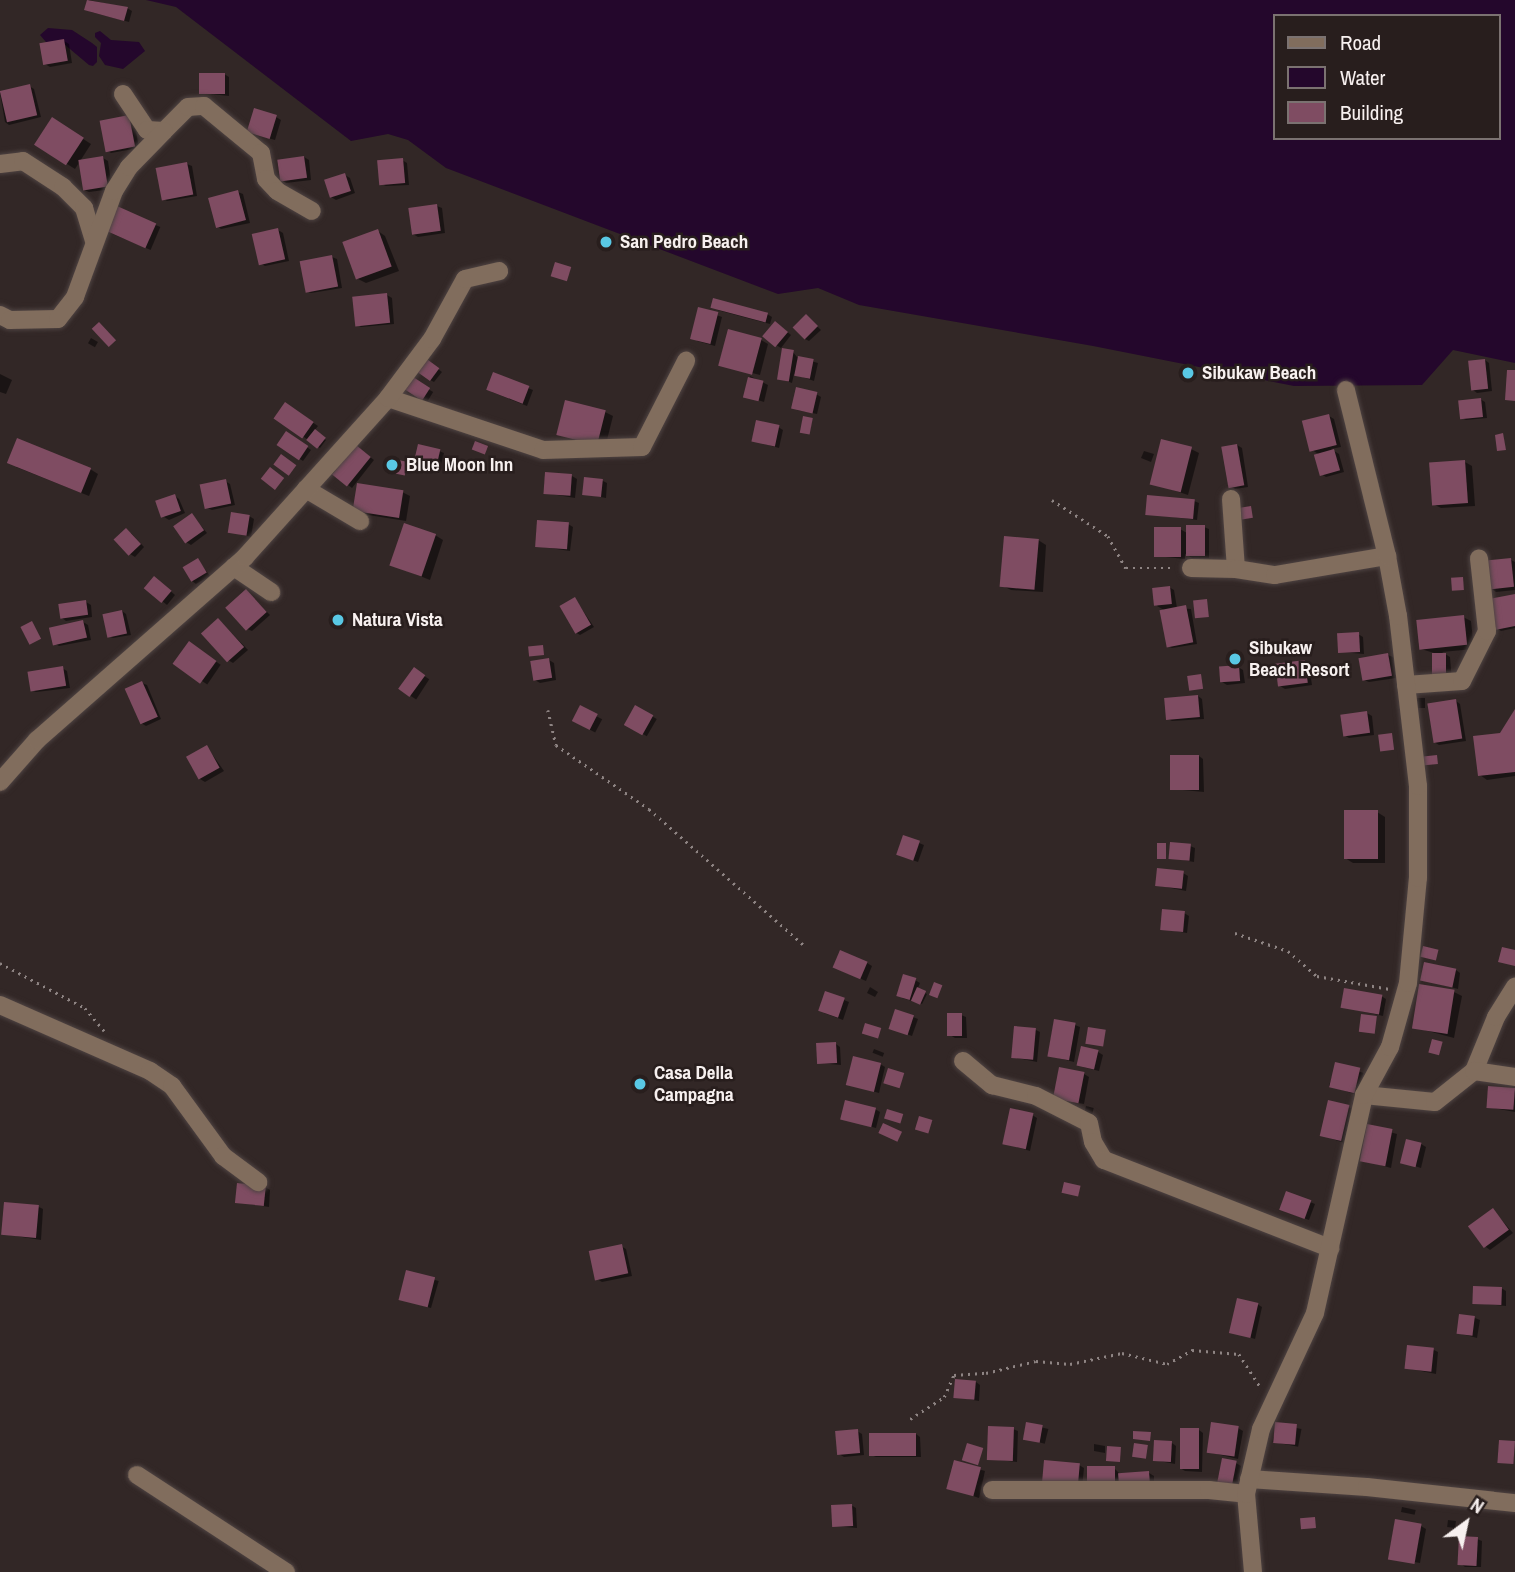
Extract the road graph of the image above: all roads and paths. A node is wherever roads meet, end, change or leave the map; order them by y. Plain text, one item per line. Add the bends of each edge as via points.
1 (123, 94) dead end
2 (164, 131) junction
3 (0, 164) edge
4 (312, 211) dead end
5 (94, 240) junction
6 (499, 271) dead end
7 (0, 315) edge
8 (686, 361) dead end
9 (1346, 390) dead end
10 (388, 398) junction
11 (306, 489) junction
12 (1231, 499) dead end
13 (1052, 500) dead end
14 (360, 522) dead end
15 (1387, 556) junction
16 (1479, 558) dead end
17 (234, 567) junction
18 (1191, 568) joint
19 (1236, 569) junction
20 (271, 592) dead end
21 (1406, 685) junction
22 (548, 710) dead end
23 (0, 782) edge
24 (1235, 933) dead end
25 (806, 947) dead end
26 (0, 963) edge
27 (1515, 986) edge
28 (1405, 992) junction
29 (0, 1005) edge
30 (108, 1036) dead end
31 (963, 1061) dead end
32 (1474, 1070) junction
33 (1515, 1077) edge
34 (1364, 1095) junction
35 (258, 1182) dead end
36 (1330, 1248) junction
37 (1272, 1405) junction
38 (911, 1419) dead end
39 (137, 1475) dead end
40 (1247, 1487) junction
41 (992, 1490) dead end
42 (1515, 1503) edge
43 (286, 1572) edge
44 (1253, 1572) edge

1 - 2 street via 147,130
2 - 4 street via 188,107 204,106 261,153 266,179 277,191
2 - 5 street via 129,167
3 - 5 street via 23,161 63,187 84,208
5 - 7 street via 75,296 58,319 10,320
6 - 10 street via 465,279 432,339
8 - 10 street via 642,447 543,450
9 - 15 street
10 - 11 street
11 - 14 street
11 - 17 street
12 - 19 street
13 - 18 path via 1108,536 1126,568
15 - 19 street via 1275,575
15 - 21 street
16 - 21 street via 1488,631 1462,681
17 - 20 street
17 - 23 street via 37,740
18 - 19 street
21 - 28 street via 1418,786 1418,878
22 - 25 path via 556,744 649,809
24 - 28 path via 1288,951 1317,976
26 - 30 path via 85,1008
27 - 32 street
28 - 34 street via 1390,1047
29 - 35 street via 150,1071 172,1086 223,1156
31 - 36 street via 992,1085 1036,1096 1089,1123 1104,1160
32 - 33 street
32 - 34 street via 1435,1102
34 - 36 street
36 - 37 street via 1315,1313
37 - 38 path via 1239,1354 1192,1350 1167,1364 1122,1353 1070,1364 1036,1362 954,1375 944,1397
37 - 40 street
39 - 43 street
40 - 41 street
40 - 42 street via 1367,1487
40 - 44 street

